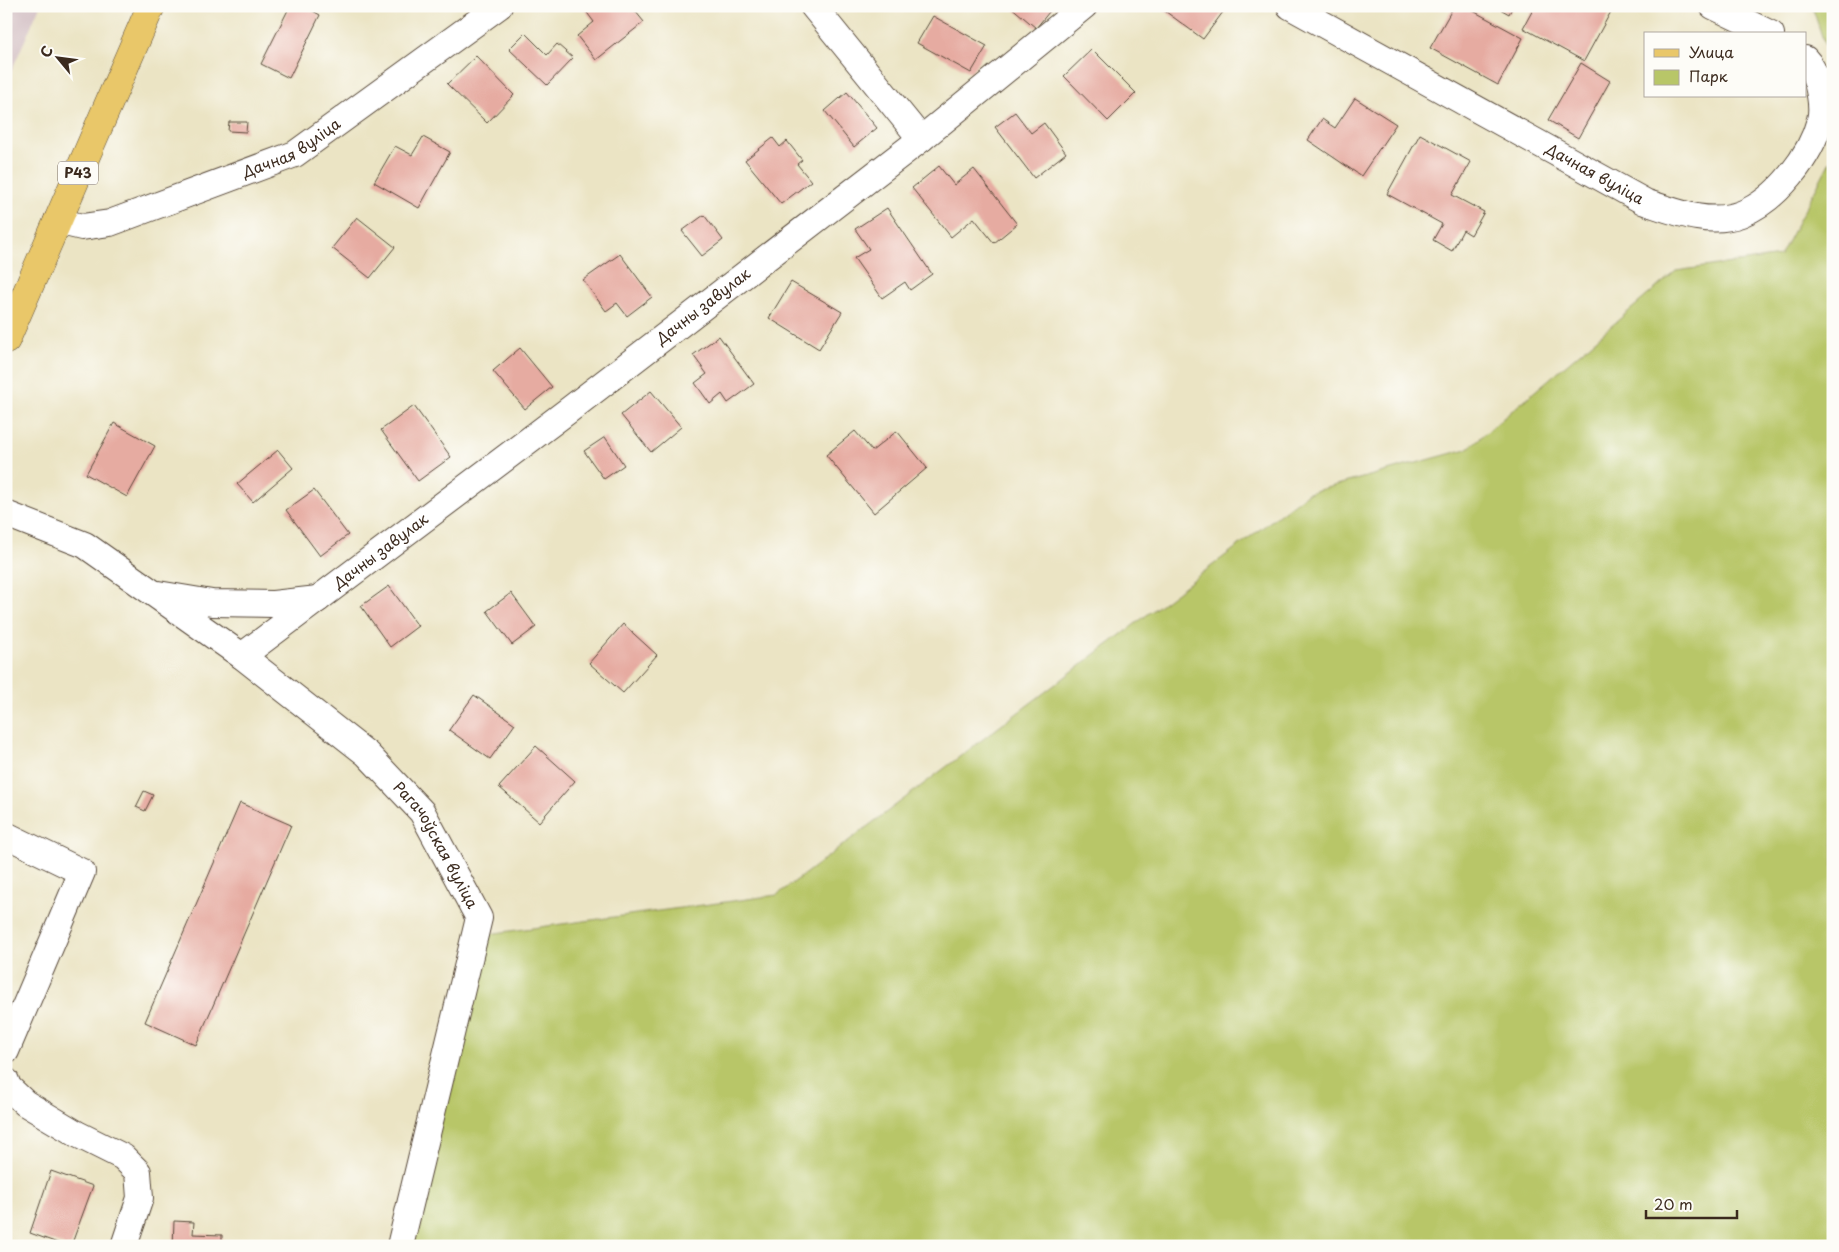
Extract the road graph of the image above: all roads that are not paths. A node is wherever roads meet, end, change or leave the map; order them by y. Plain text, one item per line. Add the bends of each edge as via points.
1 (151, 6) edge
2 (499, 6) edge
3 (813, 6) edge
4 (1084, 6) edge
5 (1290, 6) edge
6 (1713, 6) edge
7 (1767, 32) edge
8 (1806, 60) edge
9 (921, 139) junction
10 (57, 221) junction
11 (6, 340) edge
12 (6, 514) edge
13 (152, 593) junction
14 (318, 599) junction
15 (242, 656) junction
16 (6, 835) edge
17 (6, 1051) edge
18 (6, 1081) edge
19 (124, 1246) edge
20 (400, 1246) edge

1 - 10 main road, Р43
2 - 10 street, Дачная вуліца via 295,154 110,224 82,226
3 - 9 street
4 - 9 street, Дачны завулак
5 - 8 street, Дачная вуліца via 1645,202 1691,217 1719,219 1742,214 1770,197 1789,178 1810,148 1821,118 1819,91 1812,66
6 - 7 street
9 - 14 street, Дачны завулак
10 - 11 main road, Р43
12 - 13 street, Дачны завулак via 85,545
13 - 14 street, Дачны завулак via 212,603 273,604
13 - 15 street, Дачны завулак
14 - 15 street, Дачны завулак
15 - 20 street, Рагачоўская вуліца via 367,754 422,812 479,918
16 - 17 street via 82,872
18 - 19 street via 25,1103 123,1157 138,1172 140,1198

